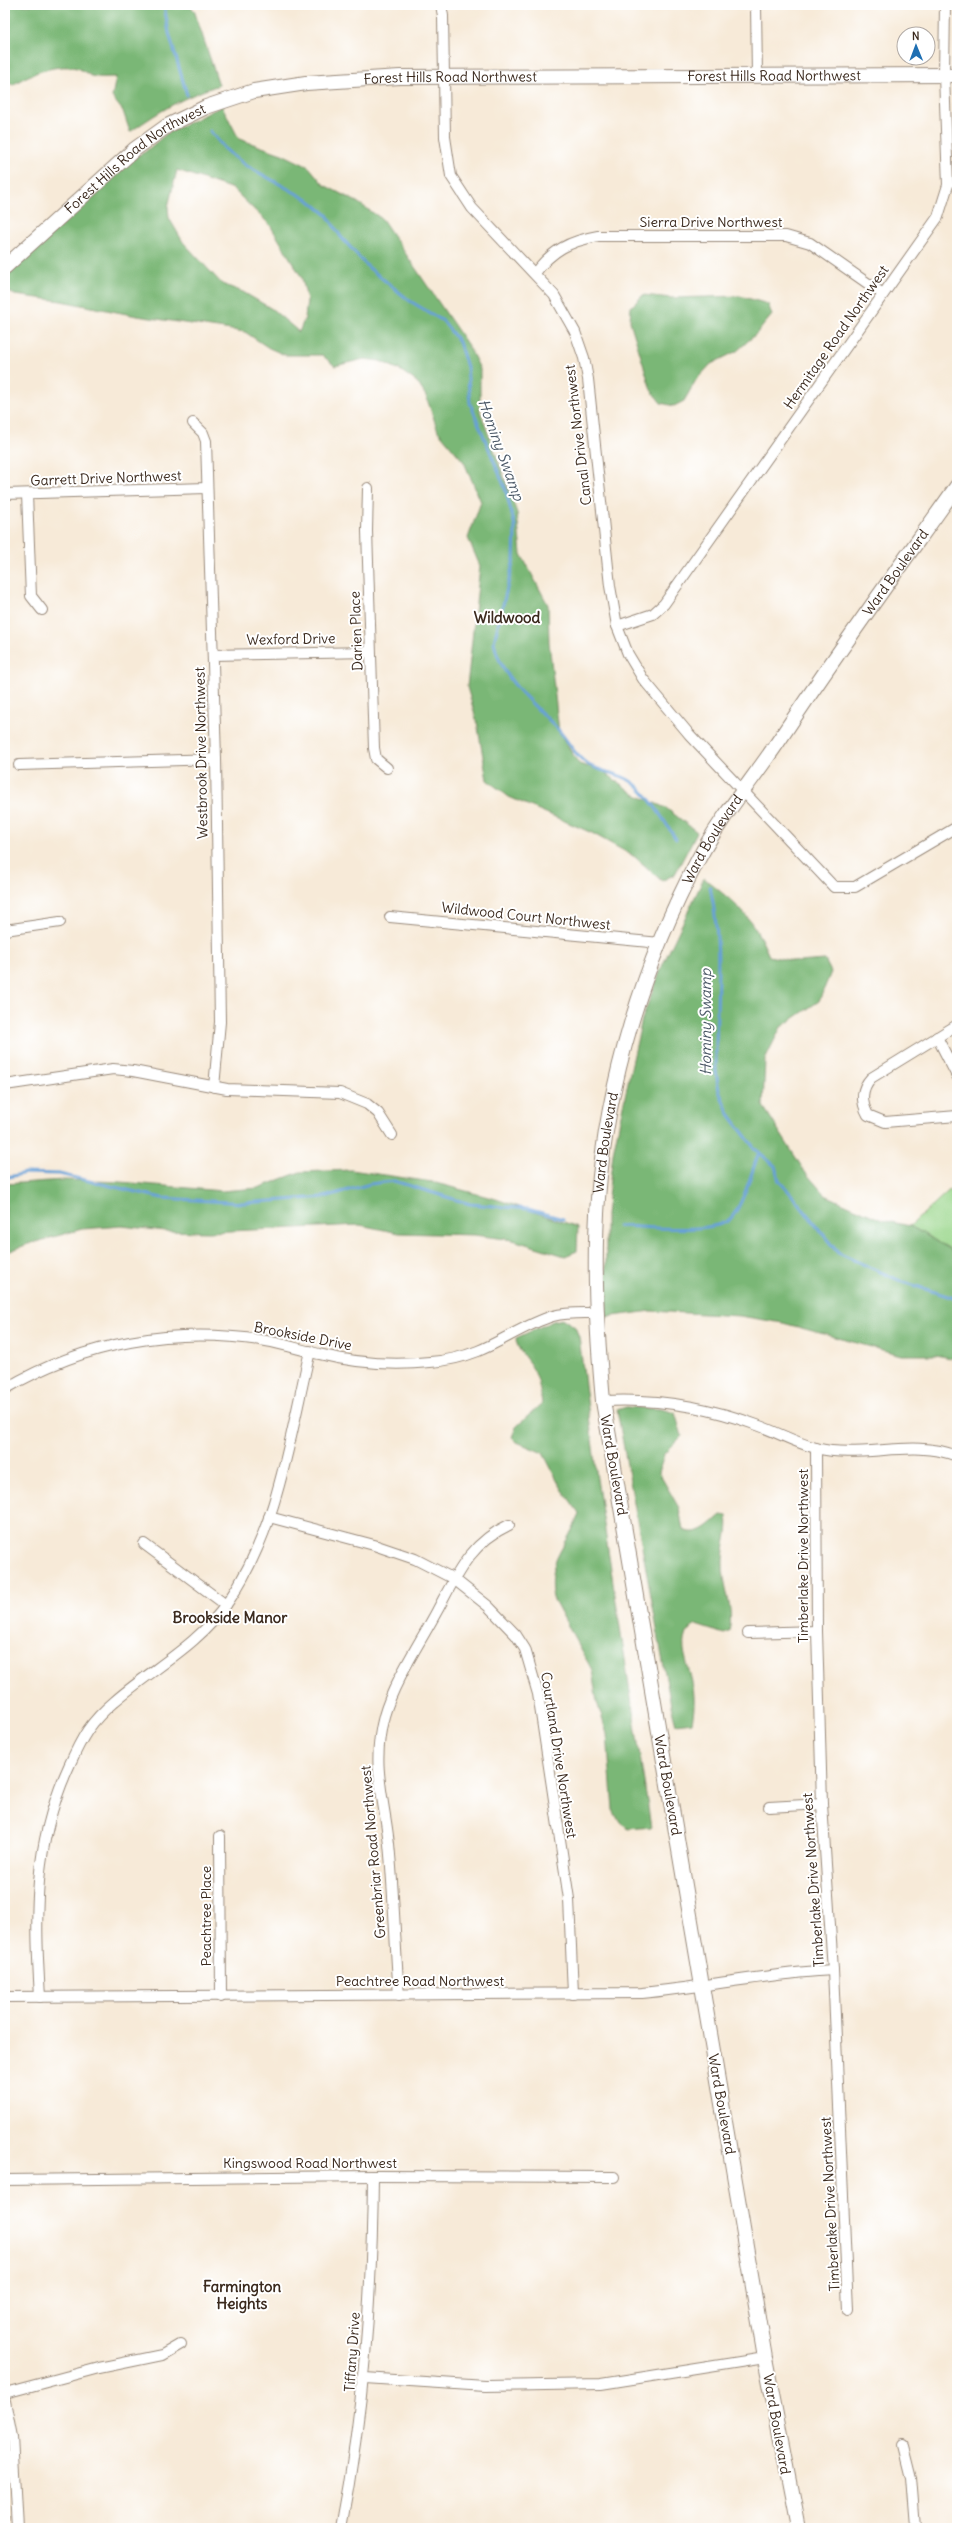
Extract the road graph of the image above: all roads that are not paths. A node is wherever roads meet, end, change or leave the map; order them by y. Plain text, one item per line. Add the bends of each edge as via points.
1 (440, 5) edge
2 (756, 5) edge
3 (945, 5) edge
4 (950, 75) edge
5 (445, 76) junction
6 (757, 76) junction
7 (5, 267) edge
8 (534, 273) junction
9 (882, 294) junction
10 (193, 422) dead end
11 (957, 486) edge
12 (207, 488) junction
13 (368, 488) dead end
14 (5, 494) edge
15 (27, 494) junction
16 (42, 610) dead end
17 (617, 626) junction
18 (370, 652) junction
19 (213, 655) junction
20 (216, 759) junction
21 (20, 765) dead end
22 (387, 768) dead end
23 (744, 790) junction
24 (957, 827) edge
25 (390, 917) dead end
26 (60, 922) dead end
27 (5, 930) edge
28 (660, 943) junction
29 (957, 1025) edge
30 (937, 1037) junction
31 (957, 1076) edge
32 (5, 1085) edge
33 (214, 1087) junction
34 (957, 1116) edge
35 (392, 1135) dead end
36 (596, 1313) junction
37 (310, 1351) junction
38 (5, 1389) edge
39 (603, 1401) junction
40 (816, 1448) junction
41 (957, 1456) edge
42 (269, 1517) junction
43 (509, 1525) dead end
44 (144, 1544) dead end
45 (454, 1579) junction
46 (226, 1605) junction
47 (817, 1631) junction
48 (748, 1633) dead end
49 (822, 1804) junction
50 (770, 1807) dead end
51 (220, 1836) dead end
52 (833, 1970) junction
53 (702, 1987) junction
54 (573, 1994) junction
55 (399, 1995) junction
56 (5, 1997) edge
57 (40, 1997) junction
58 (221, 1997) junction
59 (373, 2176) junction
60 (614, 2177) dead end
61 (5, 2180) edge
62 (848, 2310) dead end
63 (181, 2344) dead end
64 (765, 2358) junction
65 (365, 2378) junction
66 (5, 2393) edge
67 (5, 2401) edge
68 (903, 2446) dead end
69 (17, 2528) edge
70 (341, 2528) edge
71 (798, 2528) edge
72 (915, 2528) edge

1 - 5 street, Canal Drive Northwest via 443,16
2 - 6 street
3 - 4 street, Hermitage Road Northwest
4 - 6 main road, Forest Hills Road Northwest
4 - 9 street, Hermitage Road Northwest via 946,196 938,217
5 - 6 main road, Forest Hills Road Northwest
5 - 7 main road, Forest Hills Road Northwest via 282,86 238,94 202,108 167,126 135,150
5 - 8 street, Canal Drive Northwest via 445,137 451,176 472,208
8 - 9 street, Sierra Drive Northwest via 560,248 580,239 598,236 786,236 810,243
8 - 17 street, Canal Drive Northwest via 554,295 575,332 584,358 610,586
9 - 17 street, Hermitage Road Northwest via 664,604 653,614
10 - 12 street, Westbrook Drive Northwest via 203,433 206,442
11 - 23 main road, Ward Boulevard via 850,635
12 - 15 street, Garrett Drive Northwest
12 - 19 street, Westbrook Drive Northwest
13 - 18 street, Darien Place
14 - 15 street, Garrett Drive Northwest
15 - 16 street via 31,596
17 - 23 street, Canal Drive Northwest via 628,654 655,694 689,734
18 - 19 street, Wexford Drive
18 - 22 street, Darien Place via 376,759
19 - 20 street, Westbrook Drive Northwest
20 - 21 street
20 - 33 street, Westbrook Drive Northwest via 220,1022
23 - 24 street, Canal Drive Northwest via 789,842 834,887 855,887
23 - 28 main road, Ward Boulevard via 700,855
25 - 28 street, Wildwood Court Northwest
26 - 27 street
28 - 36 main road, Ward Boulevard via 640,996 625,1049 607,1134 598,1198
29 - 30 street
30 - 31 street
30 - 34 street via 871,1078 864,1087 862,1098 868,1115 878,1121
32 - 33 street via 113,1069
33 - 35 street via 261,1092 340,1093 367,1104 378,1113
36 - 37 street, Brookside Drive via 554,1316 514,1332 479,1351 430,1362 371,1362
36 - 39 main road, Ward Boulevard
37 - 38 street, Brookside Drive via 266,1341 226,1336 164,1336 122,1343 74,1356 45,1367
37 - 42 street
39 - 40 street via 655,1400 685,1404 756,1424
39 - 53 main road, Ward Boulevard
40 - 41 street via 838,1451 914,1448
40 - 47 street, Timberlake Drive Northwest
42 - 45 street, Courtland Drive Northwest via 374,1545 415,1559
42 - 46 street via 242,1578
43 - 45 street, Greenbriar Road Northwest via 496,1531 474,1548
44 - 46 street
45 - 54 street, Courtland Drive Northwest via 488,1606 525,1648 533,1676 569,1899
45 - 55 street, Greenbriar Road Northwest via 385,1714 378,1749 378,1774 388,1843
46 - 57 street via 183,1651 116,1700 86,1730 61,1783 48,1821 39,1872 36,1931
47 - 48 street
47 - 49 street, Timberlake Drive Northwest
49 - 50 street
49 - 52 street, Timberlake Drive Northwest
51 - 58 street, Peachtree Place
52 - 53 street, Peachtree Road Northwest via 766,1975
52 - 62 street, Timberlake Drive Northwest
53 - 54 street, Peachtree Road Northwest via 642,1993
53 - 64 main road, Ward Boulevard
54 - 55 street, Peachtree Road Northwest
55 - 58 street, Peachtree Road Northwest
56 - 57 street, Peachtree Road Northwest
57 - 58 street, Peachtree Road Northwest
59 - 60 street, Kingswood Road Northwest
59 - 61 street, Kingswood Road Northwest
59 - 65 street, Tiffany Drive via 373,2250
63 - 66 street via 162,2355 91,2369
64 - 65 street via 601,2384 485,2386
64 - 71 main road, Ward Boulevard
65 - 70 street, Tiffany Drive via 354,2461
67 - 69 street via 12,2437
68 - 72 street via 911,2478

